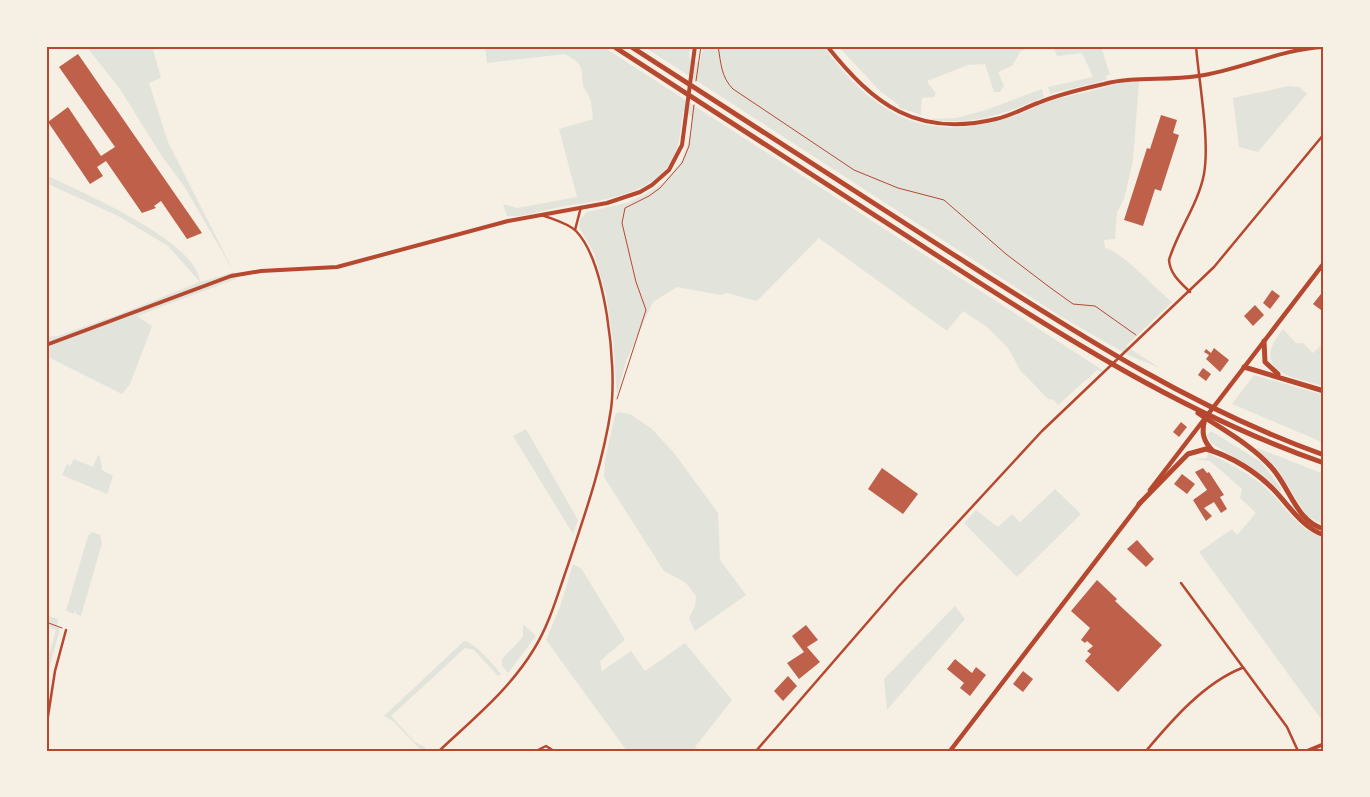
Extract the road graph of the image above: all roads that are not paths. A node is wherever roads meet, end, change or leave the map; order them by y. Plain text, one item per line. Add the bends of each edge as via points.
1 (614, 46) edge
2 (630, 46) edge
3 (695, 46) edge
4 (827, 46) edge
5 (1196, 46) edge
6 (1324, 47) edge
7 (1198, 76) junction
8 (1324, 134) edge
9 (580, 207) junction
10 (538, 214) junction
11 (575, 230) junction
12 (1324, 263) edge
13 (1190, 292) junction
14 (1264, 341) junction
15 (46, 345) edge
16 (1244, 367) junction
17 (1282, 378) junction
18 (1324, 391) edge
19 (1184, 403) junction
20 (1204, 419) joint
21 (1200, 428) junction
22 (1214, 452) junction
23 (1324, 455) edge
24 (1324, 463) edge
25 (1139, 504) junction
26 (1324, 532) edge
27 (1181, 584) dead end
28 (66, 630) dead end
29 (1242, 668) junction
30 (46, 729) edge
31 (1324, 744) edge
32 (439, 751) edge
33 (536, 751) edge
34 (554, 751) edge
35 (756, 751) edge
36 (950, 751) edge
37 (1146, 751) edge
38 (1298, 751) edge
39 (1307, 751) edge

1 - 19 highway via 1058,332
2 - 23 highway via 1058,322 1133,366 1241,422
3 - 9 main road via 696,62 685,131 669,170 652,185 624,198
4 - 7 main road via 861,85 883,103 914,118 943,124 996,119 1056,96 1122,80
5 - 7 street
6 - 7 main road
7 - 13 street via 1206,155 1204,174 1197,198 1169,260 1174,275
8 - 13 street
9 - 10 main road
9 - 11 street
10 - 11 street
10 - 15 main road via 337,267 231,276
11 - 32 street via 593,260 603,297 610,345 611,398 597,475 552,611 534,650 505,688
12 - 14 main road
13 - 35 street via 1042,431 917,566
14 - 16 main road
14 - 17 highway via 1266,362
16 - 17 highway
16 - 20 main road
17 - 18 highway
19 - 24 highway via 1266,442
19 - 26 highway via 1263,459 1281,479 1304,517
20 - 21 highway
21 - 22 highway
21 - 25 main road
22 - 25 highway via 1196,450 1188,454
22 - 26 highway via 1260,477 1309,527
25 - 36 main road
27 - 29 street
28 - 30 street via 55,671
29 - 37 street via 1225,675 1206,691
29 - 38 street via 1287,727
31 - 39 main road
33 - 34 street via 546,746

